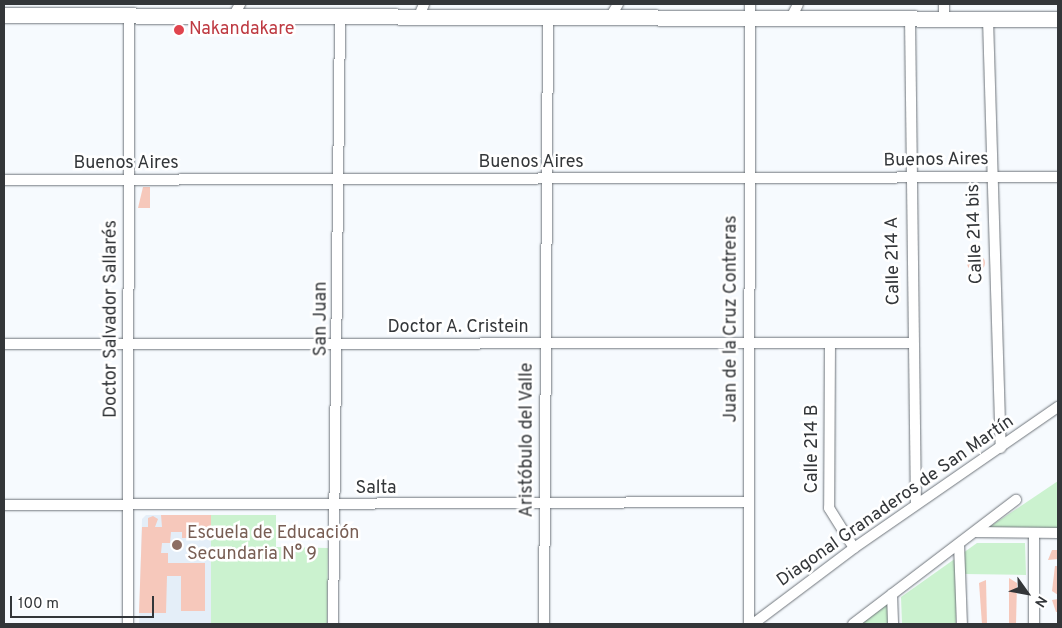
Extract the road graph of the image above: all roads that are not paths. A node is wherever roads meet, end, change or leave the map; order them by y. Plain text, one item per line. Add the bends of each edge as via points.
1 (615, 9) edge
2 (752, 9) edge
3 (25, 10) edge
4 (237, 10) edge
5 (422, 10) edge
6 (795, 10) edge
7 (944, 11) edge
8 (129, 14) junction
9 (340, 14) junction
10 (4, 15) edge
11 (548, 15) junction
12 (910, 17) junction
13 (988, 19) junction
14 (1058, 19) edge
15 (748, 176) junction
16 (990, 177) junction
17 (1058, 177) edge
18 (910, 178) junction
19 (337, 179) junction
20 (4, 180) edge
21 (128, 180) junction
22 (548, 180) junction
23 (750, 341) junction
24 (830, 343) junction
25 (912, 343) junction
26 (4, 344) edge
27 (128, 344) junction
28 (338, 344) junction
29 (544, 345) junction
30 (1058, 407) edge
31 (1001, 448) junction
32 (1016, 500) dead end
33 (748, 502) junction
34 (128, 503) junction
35 (916, 504) junction
36 (4, 505) edge
37 (337, 505) junction
38 (544, 506) junction
39 (975, 532) junction
40 (1034, 533) junction
41 (1058, 533) edge
42 (959, 544) junction
43 (854, 548) junction
44 (892, 594) junction
45 (128, 624) edge
46 (333, 624) edge
47 (544, 624) edge
48 (751, 624) edge
49 (853, 624) edge
50 (893, 624) edge
51 (962, 624) edge
52 (1034, 624) edge

1 - 2 main road
1 - 11 main road
2 - 6 main road
2 - 15 street, Juan de la Cruz Contreras
3 - 8 main road
3 - 10 main road
4 - 8 main road
4 - 9 main road
5 - 9 main road
5 - 11 main road
6 - 12 main road
7 - 12 main road
7 - 13 main road
8 - 21 street, Doctor Salvador Sallarés
9 - 19 street, San Juan
11 - 22 street, Aristóbulo del Valle
12 - 18 street, Calle 214 A
13 - 14 main road
13 - 16 street, Calle 214 bis
15 - 18 street, Buenos Aires
15 - 22 street, Buenos Aires
15 - 23 street, Juan de la Cruz Contreras
16 - 17 street, Buenos Aires
16 - 18 street, Buenos Aires
16 - 31 street, Calle 214 bis
18 - 25 street, Calle 214 A
19 - 21 street, Buenos Aires
19 - 22 street, Buenos Aires
19 - 28 street, San Juan
20 - 21 street, Buenos Aires
21 - 27 street, Doctor Salvador Sallarés
22 - 29 street, Aristóbulo del Valle
23 - 24 street, Doctor A. Cristein
23 - 29 street, Doctor A. Cristein
23 - 33 street, Juan de la Cruz Contreras
24 - 25 street, Doctor A. Cristein
24 - 43 street, Calle 214 B via 828,508
25 - 35 street, Calle 214 A
26 - 27 street, Doctor A. Cristein
27 - 28 street, Doctor A. Cristein
27 - 34 street, Doctor Salvador Sallarés
28 - 29 street, Doctor A. Cristein
28 - 37 street, San Juan
29 - 38 street, Aristóbulo del Valle
30 - 31 street, Diagonal Granaderos de San Martín
31 - 35 street, Diagonal Granaderos de San Martín
32 - 39 street
33 - 38 street, Salta
33 - 48 street, Juan de la Cruz Contreras
34 - 36 street, Salta
34 - 37 street, Salta
34 - 45 street, Doctor Salvador Sallarés
35 - 43 street, Diagonal Granaderos de San Martín
37 - 38 street, Salta
37 - 46 street, San Juan
38 - 47 street, Aristóbulo del Valle
39 - 40 street
39 - 42 street
40 - 41 street
40 - 52 street
42 - 44 street
42 - 51 street
43 - 48 street, Diagonal Granaderos de San Martín
44 - 49 street
44 - 50 street

